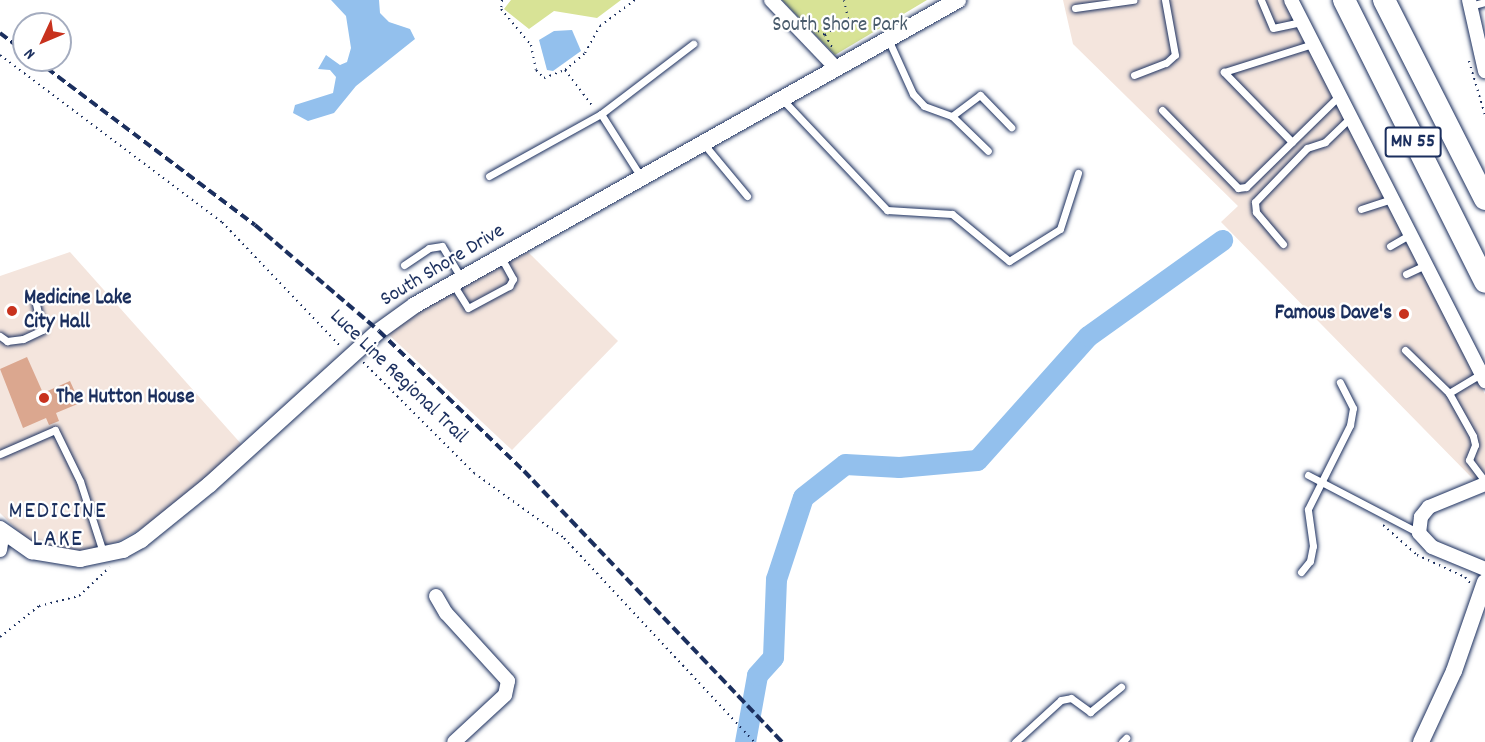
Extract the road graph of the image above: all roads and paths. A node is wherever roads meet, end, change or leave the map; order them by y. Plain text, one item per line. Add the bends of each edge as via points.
1 (502, 0) edge
2 (635, 0) edge
3 (771, 0) edge
4 (844, 0) edge
5 (958, 0) edge
6 (1133, 0) edge
7 (1165, 0) edge
8 (1261, 0) edge
9 (1291, 0) edge
10 (1332, 0) edge
11 (1344, 0) edge
12 (1384, 0) edge
13 (1485, 2) edge
14 (1470, 3) edge
15 (940, 4) edge
16 (1075, 8) dead end
17 (1302, 22) junction
18 (811, 26) dead end
19 (887, 37) junction
20 (693, 44) dead end
21 (1313, 44) junction
22 (0, 56) edge
23 (836, 68) junction
24 (565, 70) junction
25 (1485, 72) edge
26 (1134, 75) dead end
27 (1379, 75) junction
28 (1339, 96) junction
29 (782, 99) junction
30 (1162, 110) dead end
31 (601, 114) junction
32 (952, 117) junction
33 (1350, 118) junction
34 (1011, 127) dead end
35 (1292, 142) junction
36 (703, 143) junction
37 (988, 151) dead end
38 (1078, 173) dead end
39 (489, 176) dead end
40 (641, 177) junction
41 (747, 196) dead end
42 (1485, 199) edge
43 (1390, 200) junction
44 (1361, 210) dead end
45 (1409, 235) junction
46 (1283, 244) dead end
47 (1390, 246) dead end
48 (501, 257) junction
49 (404, 265) dead end
50 (1425, 265) junction
51 (1406, 274) dead end
52 (458, 281) junction
53 (1485, 282) edge
54 (36, 303) dead end
55 (0, 336) edge
56 (1406, 350) dead end
57 (352, 356) junction
58 (1483, 378) edge
59 (1340, 382) dead end
60 (1449, 393) junction
61 (0, 454) edge
62 (1308, 475) dead end
63 (1322, 480) junction
64 (1485, 483) edge
65 (1376, 521) dead end
66 (1, 533) edge
67 (1419, 533) junction
68 (0, 550) edge
69 (104, 555) junction
70 (1485, 569) edge
71 (1301, 572) dead end
72 (1485, 582) edge
73 (436, 596) dead end
74 (1478, 603) edge
75 (1121, 687) dead end
76 (454, 742) edge
77 (754, 742) edge
78 (1015, 742) edge
79 (1420, 742) edge

1 - 24 path via 501,9 531,45 538,75 552,78
2 - 24 path via 600,26 585,53
3 - 23 street
4 - 18 path via 848,19 825,35
5 - 15 street, South Shore Drive
6 - 16 lane
7 - 26 lane via 1175,54 1166,63
8 - 17 lane via 1273,28
9 - 17 street
10 - 27 highway
11 - 27 highway, MN 55
12 - 42 highway, MN 55
13 - 14 lane
14 - 25 street
15 - 19 street, South Shore Drive
17 - 21 street
19 - 23 street, South Shore Drive
19 - 32 lane via 913,94 924,106
20 - 31 lane
21 - 28 street
21 - 35 lane via 1224,72
22 - 57 path, Luce Line Regional Trail via 222,222
23 - 29 street, South Shore Drive
24 - 31 path via 587,103
27 - 53 highway, MN 55
28 - 33 street
28 - 35 lane
29 - 36 street, South Shore Drive
29 - 38 lane via 887,210 952,214 1009,261 1060,229
30 - 35 lane via 1238,188 1246,187
31 - 39 lane
31 - 40 lane
32 - 34 lane via 980,95
32 - 37 lane
33 - 43 street
33 - 46 lane via 1325,142 1307,148 1255,202 1256,212
36 - 40 street, South Shore Drive
36 - 41 lane
40 - 48 street, South Shore Drive
43 - 44 lane
43 - 45 street
45 - 47 lane
45 - 50 street
48 - 52 street, South Shore Drive
48 - 52 lane via 513,279 509,286 468,308
49 - 52 lane via 429,249 442,246
50 - 51 lane
50 - 58 street
52 - 57 street, South Shore Drive via 400,316
54 - 55 lane via 42,330 22,339 7,341
56 - 60 lane
57 - 69 street, South Shore Drive via 158,529 123,550
57 - 77 path, Luce Line Regional Trail via 410,405 474,473 564,538
58 - 60 lane
59 - 63 lane via 1353,408 1350,425
60 - 64 lane via 1473,436 1475,446 1469,460
61 - 69 lane via 55,430 80,481
62 - 63 lane
63 - 67 lane
63 - 71 lane via 1308,509 1313,546 1310,561
64 - 67 street via 1429,507 1421,517
65 - 74 path via 1417,555 1466,577
66 - 68 street
66 - 69 street, South Shore Drive via 32,550 54,556
67 - 70 street via 1432,547
72 - 74 street
73 - 76 street via 446,613 505,675 509,688
74 - 79 street via 1454,671
75 - 78 lane via 1090,712 1071,698 1061,700

